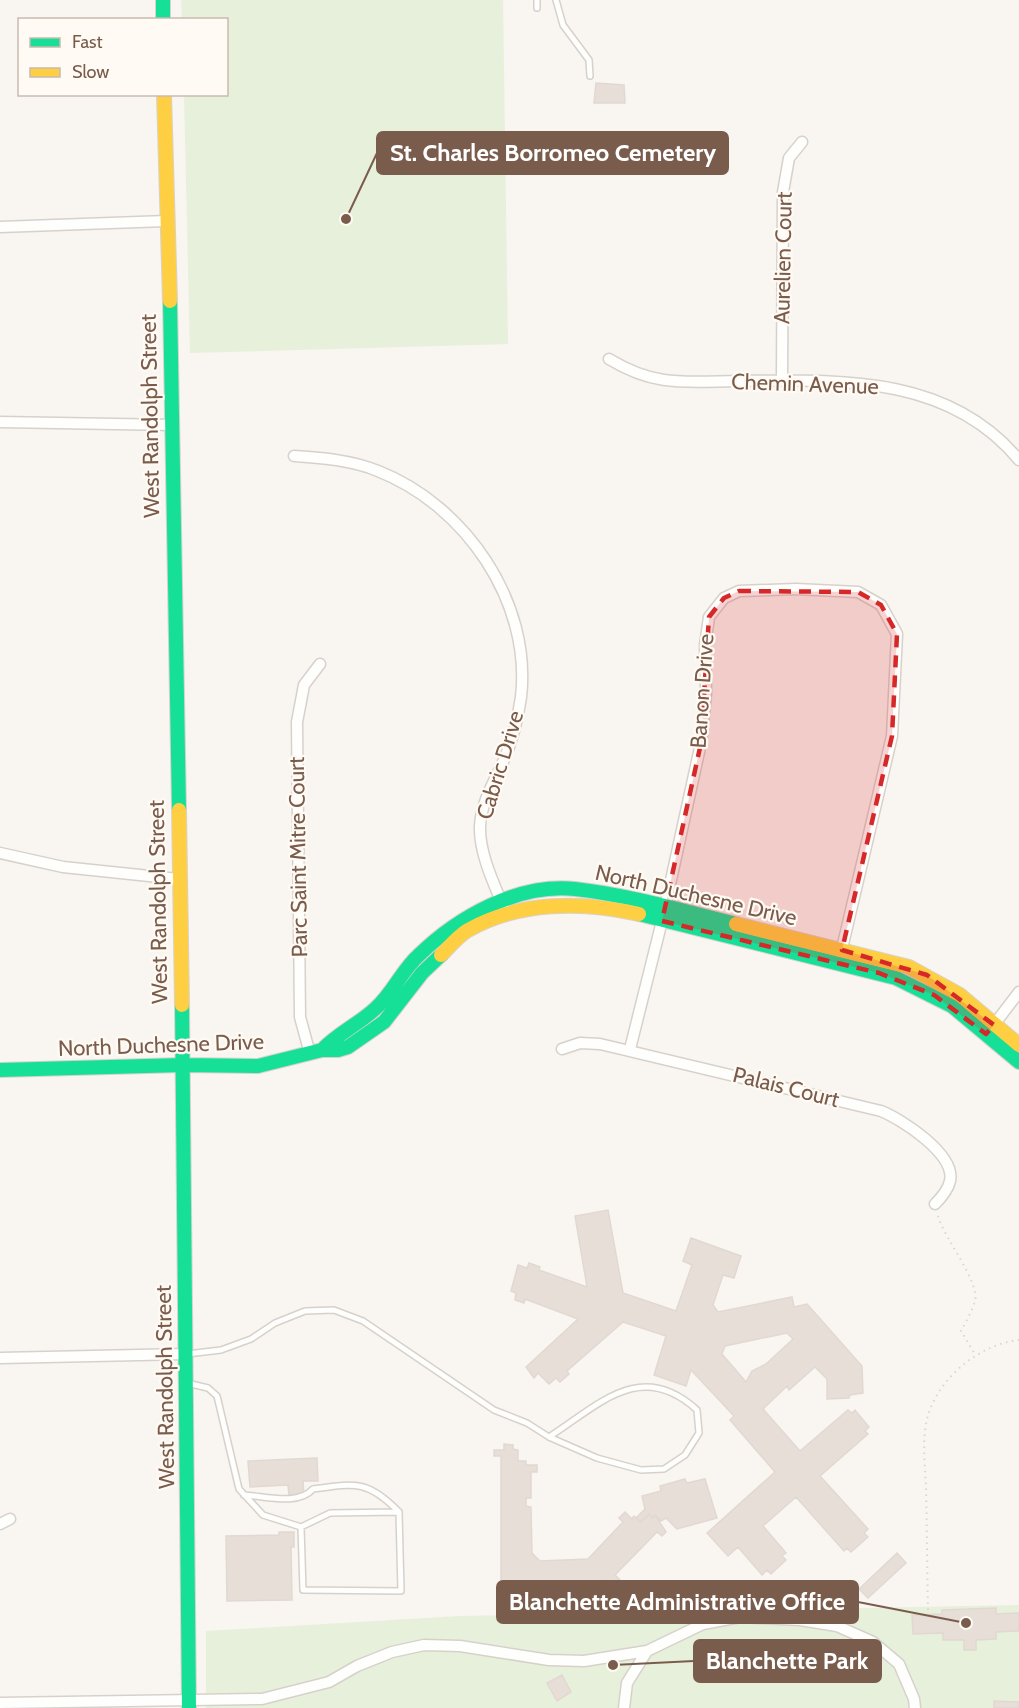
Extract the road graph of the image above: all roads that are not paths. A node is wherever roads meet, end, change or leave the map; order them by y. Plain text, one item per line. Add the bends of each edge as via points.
1 (163, 0) edge
2 (537, 0) edge
3 (556, 0) edge
4 (537, 8) dead end
5 (163, 18) edge
6 (590, 76) dead end
7 (164, 96) edge
8 (802, 142) dead end
9 (166, 221) junction
10 (0, 227) edge
11 (609, 359) dead end
12 (782, 380) junction
13 (0, 422) edge
14 (173, 425) junction
15 (294, 456) dead end
16 (1019, 460) edge
17 (320, 664) dead end
18 (0, 853) edge
19 (178, 879) junction
20 (665, 907) junction
21 (504, 908) junction
22 (662, 921) junction
23 (840, 957) junction
24 (1019, 992) edge
25 (990, 1030) junction
26 (1019, 1045) edge
27 (562, 1049) dead end
28 (630, 1049) junction
29 (316, 1052) junction
30 (1019, 1062) edge
31 (183, 1065) junction
32 (0, 1070) edge
33 (935, 1204) road end
34 (185, 1354) junction
35 (0, 1358) edge
36 (186, 1383) junction
37 (549, 1437) junction
38 (244, 1495) junction
39 (399, 1512) junction
40 (301, 1527) junction
41 (647, 1651) junction
42 (0, 1703) edge
43 (188, 1704) edge
44 (624, 1708) edge
45 (915, 1708) edge

1 - 5 street
2 - 4 lane
3 - 6 lane via 563,25 589,60
7 - 9 street, West Randolph Street
8 - 12 street, Aurelien Court via 789,158 783,192
9 - 10 street
9 - 14 street, West Randolph Street
11 - 12 street, Chemin Avenue via 638,375 660,381
12 - 16 street, Chemin Avenue via 867,382 944,403 972,418
13 - 14 street
14 - 19 street, West Randolph Street
15 - 21 street, Cabric Drive via 357,464 406,484 448,516 482,555 500,584 517,631 522,681 509,748 486,800 480,828
17 - 29 street, Parc Saint Mitre Court via 304,685 297,732 300,1017
18 - 19 street via 63,867
19 - 31 street, West Randolph Street
20 - 21 street, North Duchesne Drive via 573,890 527,893
20 - 22 street, Banon Drive
20 - 23 street, North Duchesne Drive
20 - 23 street, Banon Drive via 701,742 706,634 713,609 730,594 750,590 858,592 881,605 897,634 896,707 889,756
21 - 22 street, North Duchesne Drive via 607,908
21 - 29 street, North Duchesne Drive via 451,944 372,1031 348,1047
22 - 23 street, North Duchesne Drive
22 - 28 street, Banon Drive
23 - 25 street, North Duchesne Drive via 934,995
24 - 25 street
25 - 26 street, North Duchesne Drive
25 - 30 street, North Duchesne Drive
27 - 28 street, Palais Court via 580,1043
28 - 33 street, Palais Court via 896,1117 924,1138 950,1171 948,1187
29 - 31 street, North Duchesne Drive via 258,1066
31 - 32 street, North Duchesne Drive
31 - 34 street, West Randolph Street
34 - 35 street
34 - 36 street, West Randolph Street
34 - 37 lane via 221,1350 305,1311 334,1310 363,1321 494,1410
36 - 38 lane via 208,1388 217,1396 239,1489
36 - 43 street, West Randolph Street
37 - 37 lane via 597,1458 641,1470 664,1469 686,1455 699,1433 698,1410 681,1395 644,1386 624,1389
38 - 39 lane via 296,1499 313,1489 361,1485 383,1495
38 - 40 lane via 263,1515
39 - 40 lane via 330,1513
39 - 40 lane via 401,1592 303,1590
41 - 43 street via 584,1661 424,1645 392,1652 329,1682 262,1699
41 - 44 street via 627,1683
41 - 45 street via 703,1624 740,1617 837,1626 873,1642 899,1664
42 - 43 street

